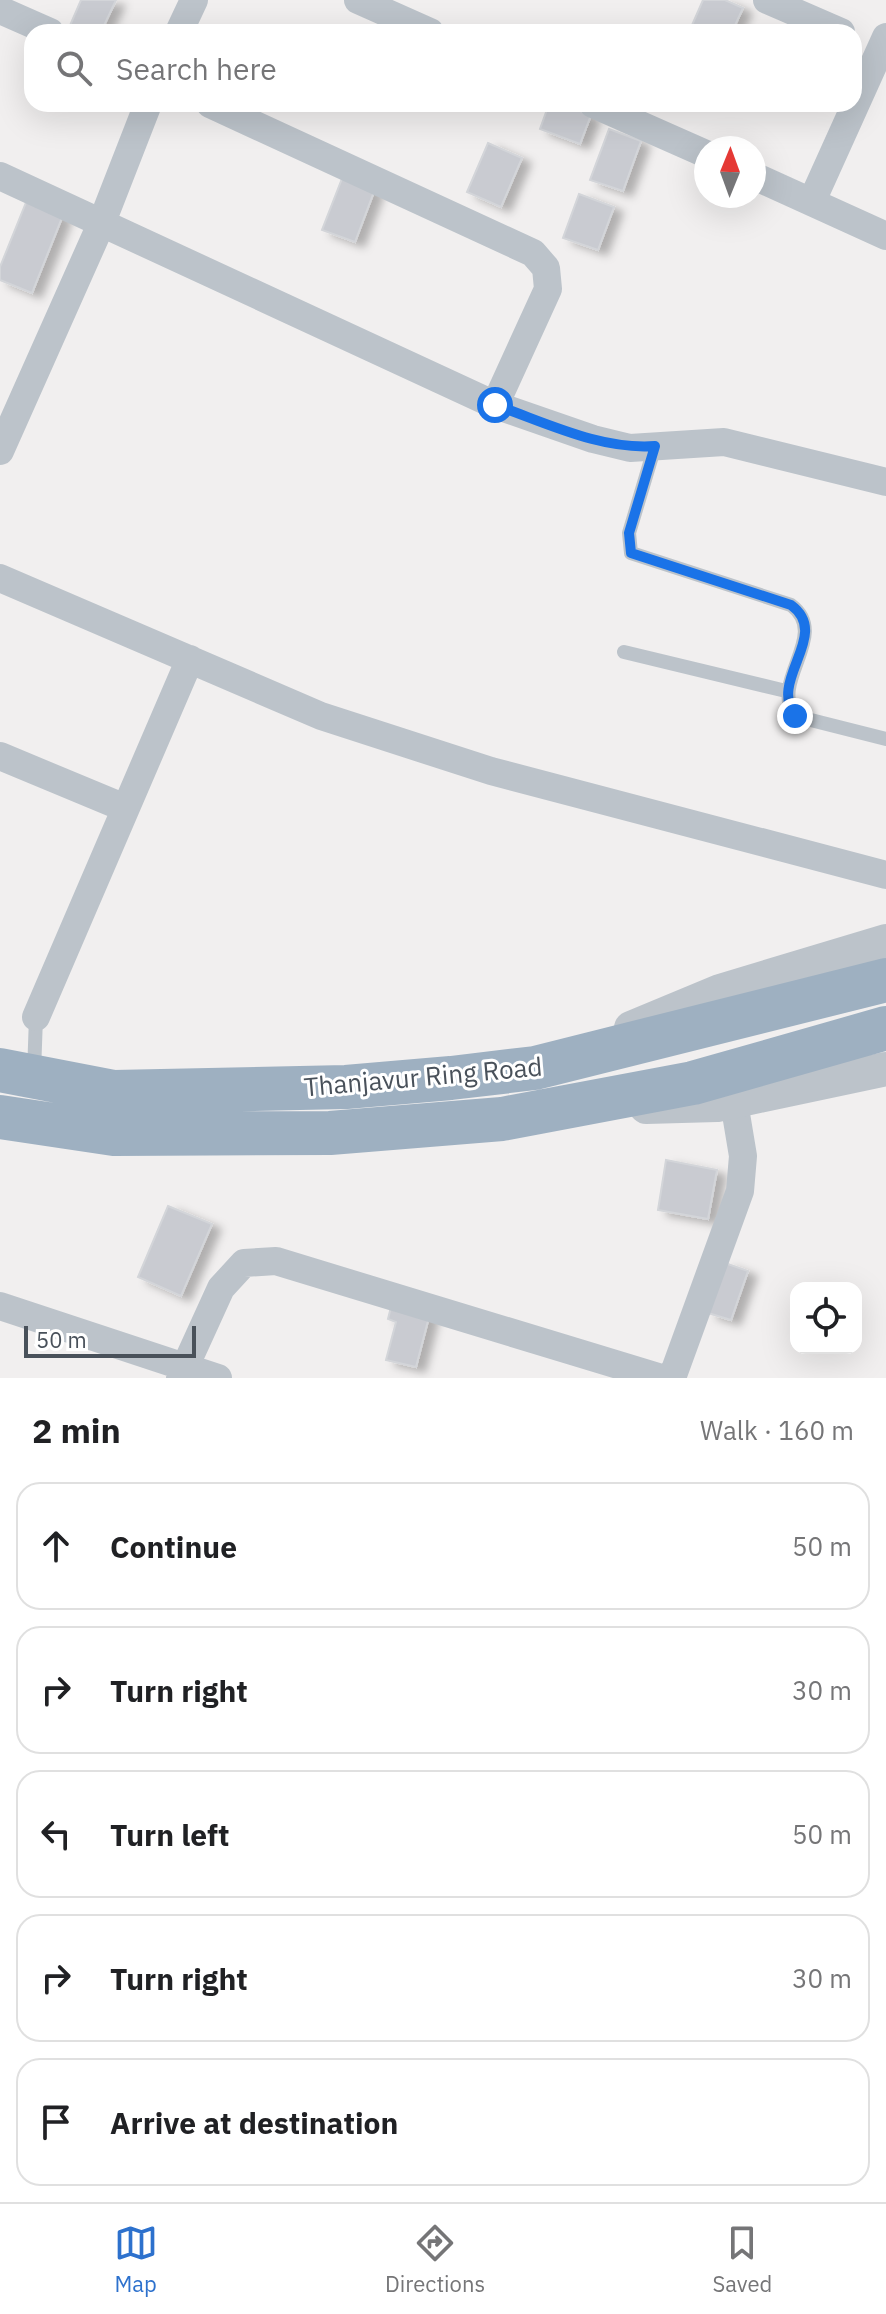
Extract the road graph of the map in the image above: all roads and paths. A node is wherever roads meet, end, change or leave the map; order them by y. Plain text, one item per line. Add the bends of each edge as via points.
1 (194, 0) edge
2 (358, 0) edge
3 (767, 0) edge
4 (0, 10) edge
5 (32, 24) edge
6 (183, 24) edge
7 (412, 24) edge
8 (822, 24) edge
9 (862, 40) edge
10 (884, 46) edge
11 (862, 93) edge
12 (145, 112) edge
13 (227, 112) edge
14 (611, 112) edge
15 (853, 112) edge
16 (694, 149) edge
17 (0, 176) edge
18 (766, 181) edge
19 (812, 201) junction
20 (102, 222) junction
21 (886, 236) edge
22 (495, 405) junction
23 (655, 446) junction
24 (0, 451) edge
25 (886, 482) edge
26 (0, 578) edge
27 (624, 652) dead end
28 (190, 659) junction
29 (786, 691) junction
30 (886, 739) edge
31 (0, 756) edge
32 (125, 808) junction
33 (886, 875) edge
34 (886, 941) edge
35 (886, 980) edge
36 (36, 1017) joint
37 (886, 1028) edge
38 (535, 1068) junction
39 (886, 1069) edge
40 (17, 1074) edge
41 (734, 1102) junction
42 (559, 1109) junction
43 (0, 1117) edge
44 (0, 1306) edge
45 (181, 1372) edge
46 (218, 1378) edge
47 (661, 1378) edge
48 (672, 1378) edge

1 - 6 street
2 - 7 street
3 - 8 street
4 - 5 street
9 - 10 street
10 - 11 street
12 - 20 street
13 - 22 street via 533,253 546,268 548,289
14 - 16 street
15 - 19 street
17 - 20 street
18 - 19 street
19 - 21 street
20 - 22 street
20 - 24 street
22 - 23 street via 593,439 630,448
23 - 25 street via 724,442
23 - 29 lane via 629,533 631,553 801,612 804,641
26 - 28 street
27 - 29 lane
28 - 32 street
28 - 33 street via 321,716 491,771
29 - 30 lane via 786,704 795,716
31 - 32 street
32 - 36 street
34 - 38 street via 720,991
35 - 38 highway, Thanjavur Ring Road
36 - 40 lane
37 - 42 highway, Thanjavur Ring Road via 693,1083
38 - 40 highway, Thanjavur Ring Road via 346,1087 129,1092
39 - 41 street
41 - 42 street
41 - 48 street via 743,1156 740,1191
42 - 43 highway, Thanjavur Ring Road via 502,1119 330,1133 114,1134
44 - 45 street
45 - 46 street
45 - 47 street via 221,1288 244,1263 276,1261

